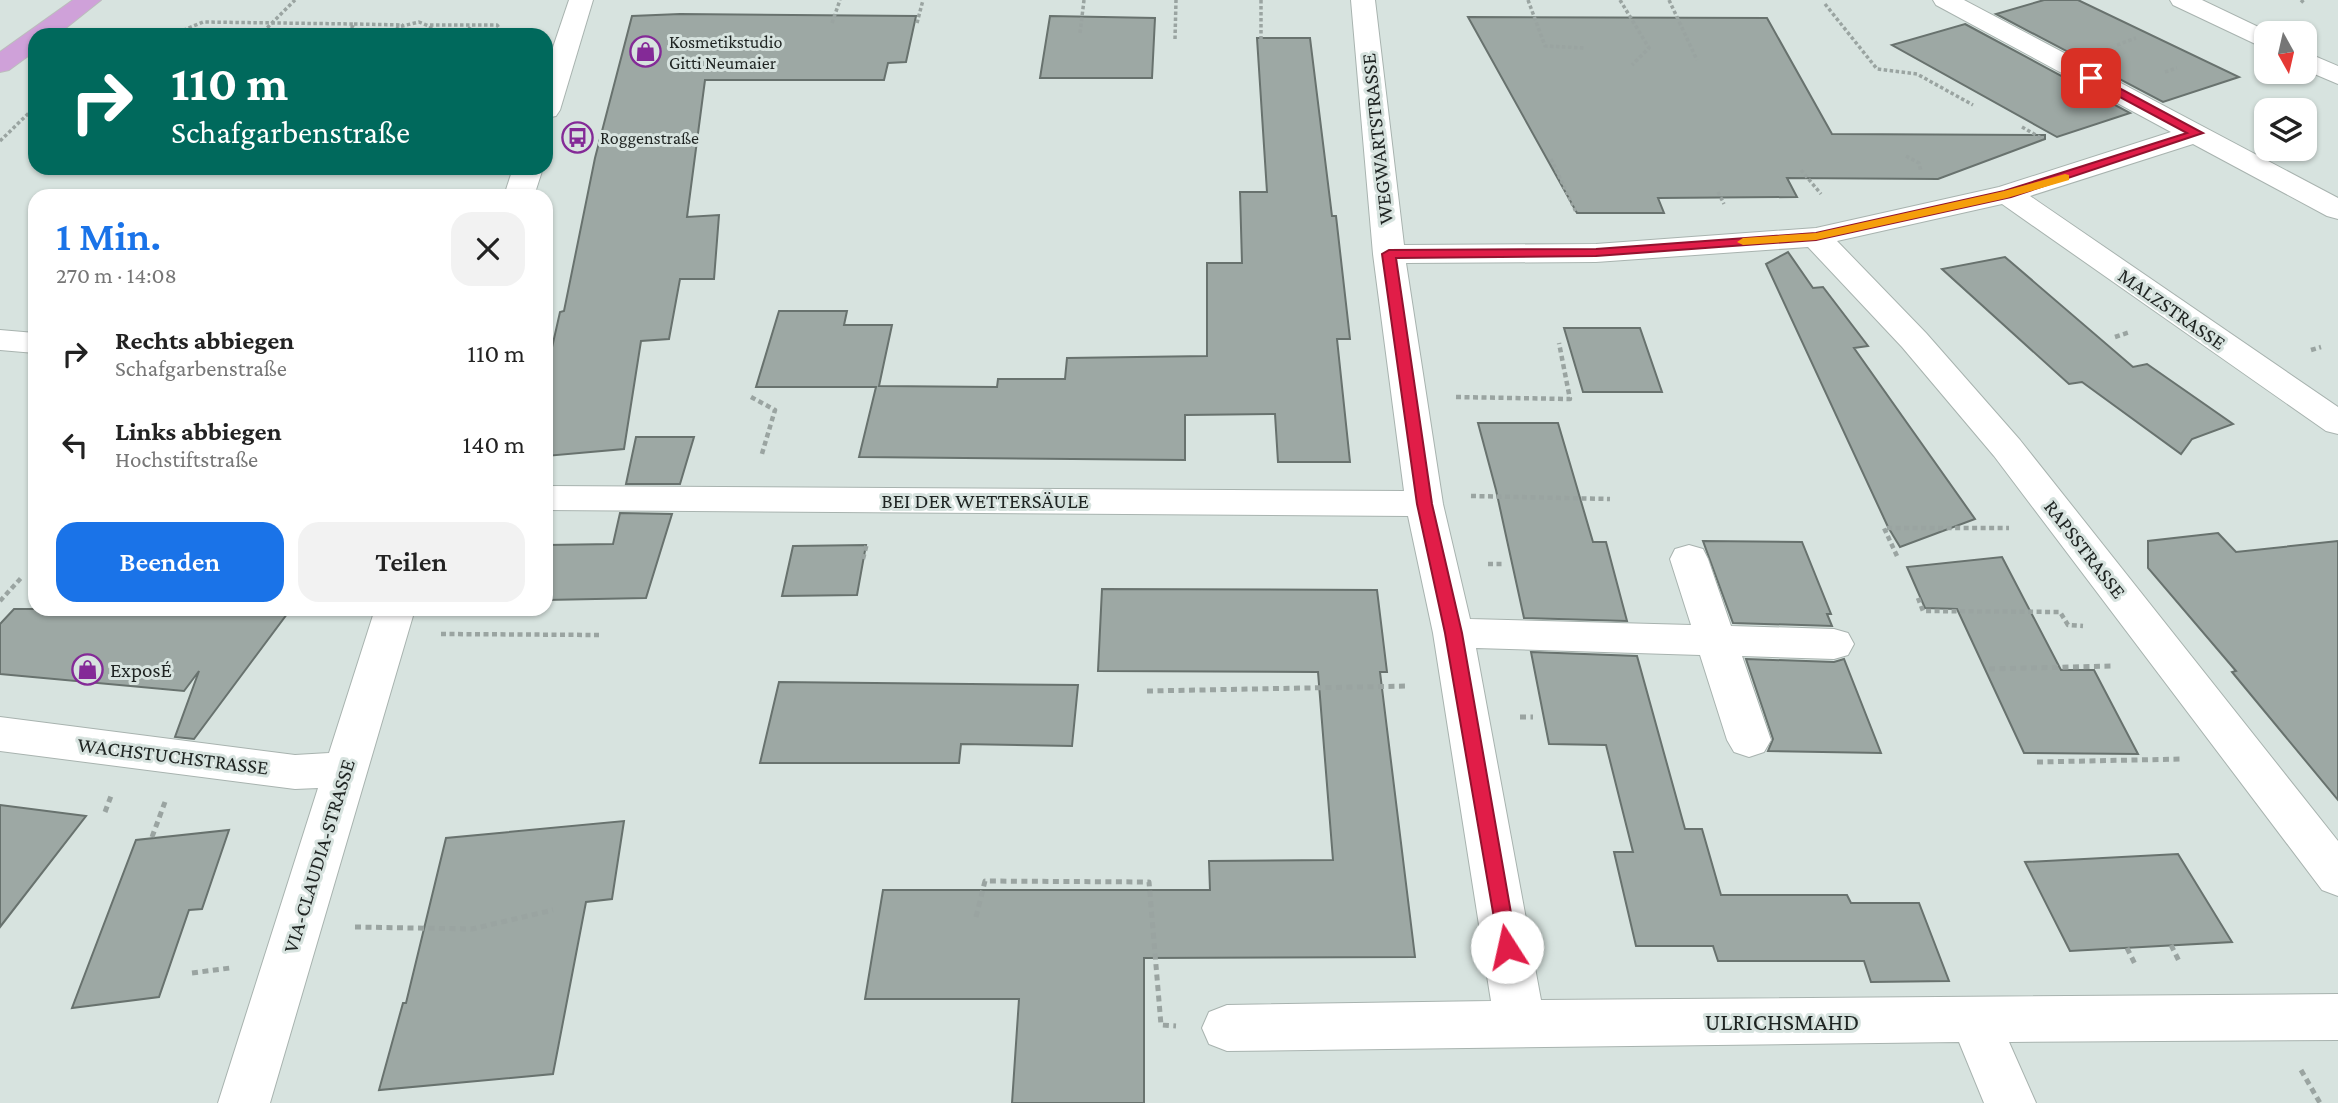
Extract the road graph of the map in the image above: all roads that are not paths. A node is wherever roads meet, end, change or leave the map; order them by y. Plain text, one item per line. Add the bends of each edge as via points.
1 (89, 0) edge
2 (581, 0) edge
3 (1363, 0) edge
4 (1945, 0) edge
5 (2182, 0) edge
6 (50, 28) edge
7 (2254, 35) edge
8 (28, 44) edge
9 (0, 64) edge
10 (2317, 66) edge
11 (2338, 76) edge
12 (553, 88) edge
13 (2197, 133) junction
14 (2007, 194) junction
15 (2338, 210) edge
16 (1816, 236) junction
17 (1389, 254) junction
18 (0, 340) edge
19 (28, 342) edge
20 (2338, 424) edge
21 (553, 498) edge
22 (1424, 499) junction
23 (1689, 559) dead end
24 (391, 622) edge
25 (1453, 633) junction
26 (1716, 643) junction
27 (1834, 645) dead end
28 (0, 734) edge
29 (1749, 740) dead end
30 (346, 770) junction
31 (2338, 876) edge
32 (2338, 1017) edge
33 (1975, 1021) junction
34 (1520, 1023) junction
35 (1227, 1028) road end
36 (244, 1103) edge
37 (2010, 1103) edge

1 - 6 main road
2 - 12 street
3 - 17 street, WEGWARTSTRASSE
4 - 13 street
5 - 7 street
8 - 9 main road
10 - 11 street
13 - 14 street
13 - 15 street
14 - 16 street
14 - 20 street, MALZSTRASSE
16 - 17 street via 1596,253
16 - 31 street, RAPSSTRASSE via 2007,448
17 - 22 street, WEGWARTSTRASSE
18 - 19 street
21 - 22 street, BEI DER WETTERSÄULE
22 - 25 street, WEGWARTSTRASSE
23 - 26 street
24 - 30 street, VIA-CLAUDIA-STRASSE
25 - 26 street
25 - 34 street, WEGWARTSTRASSE
26 - 27 street
26 - 29 street
28 - 30 street, WACHSTUCHSTRASSE via 295,772
30 - 36 street, VIA-CLAUDIA-STRASSE
32 - 33 street, ULRICHSMAHD
33 - 34 street, ULRICHSMAHD
33 - 37 street
34 - 35 street, ULRICHSMAHD

